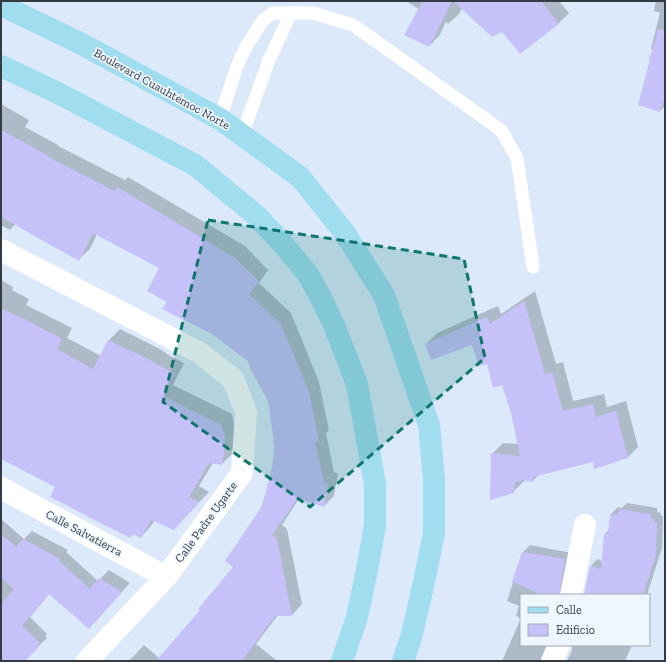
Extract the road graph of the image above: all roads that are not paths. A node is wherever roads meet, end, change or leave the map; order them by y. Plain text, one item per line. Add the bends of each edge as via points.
1 (1, 5) edge
2 (291, 13) junction
3 (1, 66) edge
4 (220, 119) junction
5 (242, 135) junction
6 (1, 250) edge
7 (533, 267) dead end
8 (1, 488) edge
9 (585, 525) dead end
10 (166, 577) junction
11 (571, 594) edge
12 (559, 646) edge
13 (87, 661) edge
14 (342, 661) edge
15 (403, 661) edge
16 (552, 661) edge

1 - 4 main road, Boulevard Cuauhtémoc Norte via 80,43
2 - 4 lane via 273,13 263,20 237,66
2 - 5 lane via 269,60
2 - 7 lane via 313,13 353,25 501,130 517,158
3 - 14 main road via 195,165 258,217 307,273 334,325 357,384 375,484 375,525 367,570 357,617
4 - 5 main road, Boulevard Cuauhtémoc Norte
5 - 15 main road, Boulevard Cuauhtémoc Norte via 300,177 344,232 384,294 429,425 434,479 434,532 413,632
6 - 10 street, Calle Padre Ugarte via 200,353 233,379 246,412 242,473
8 - 10 street, Calle Salvatierra
9 - 11 street
10 - 13 street, Calle Padre Ugarte
12 - 16 street

